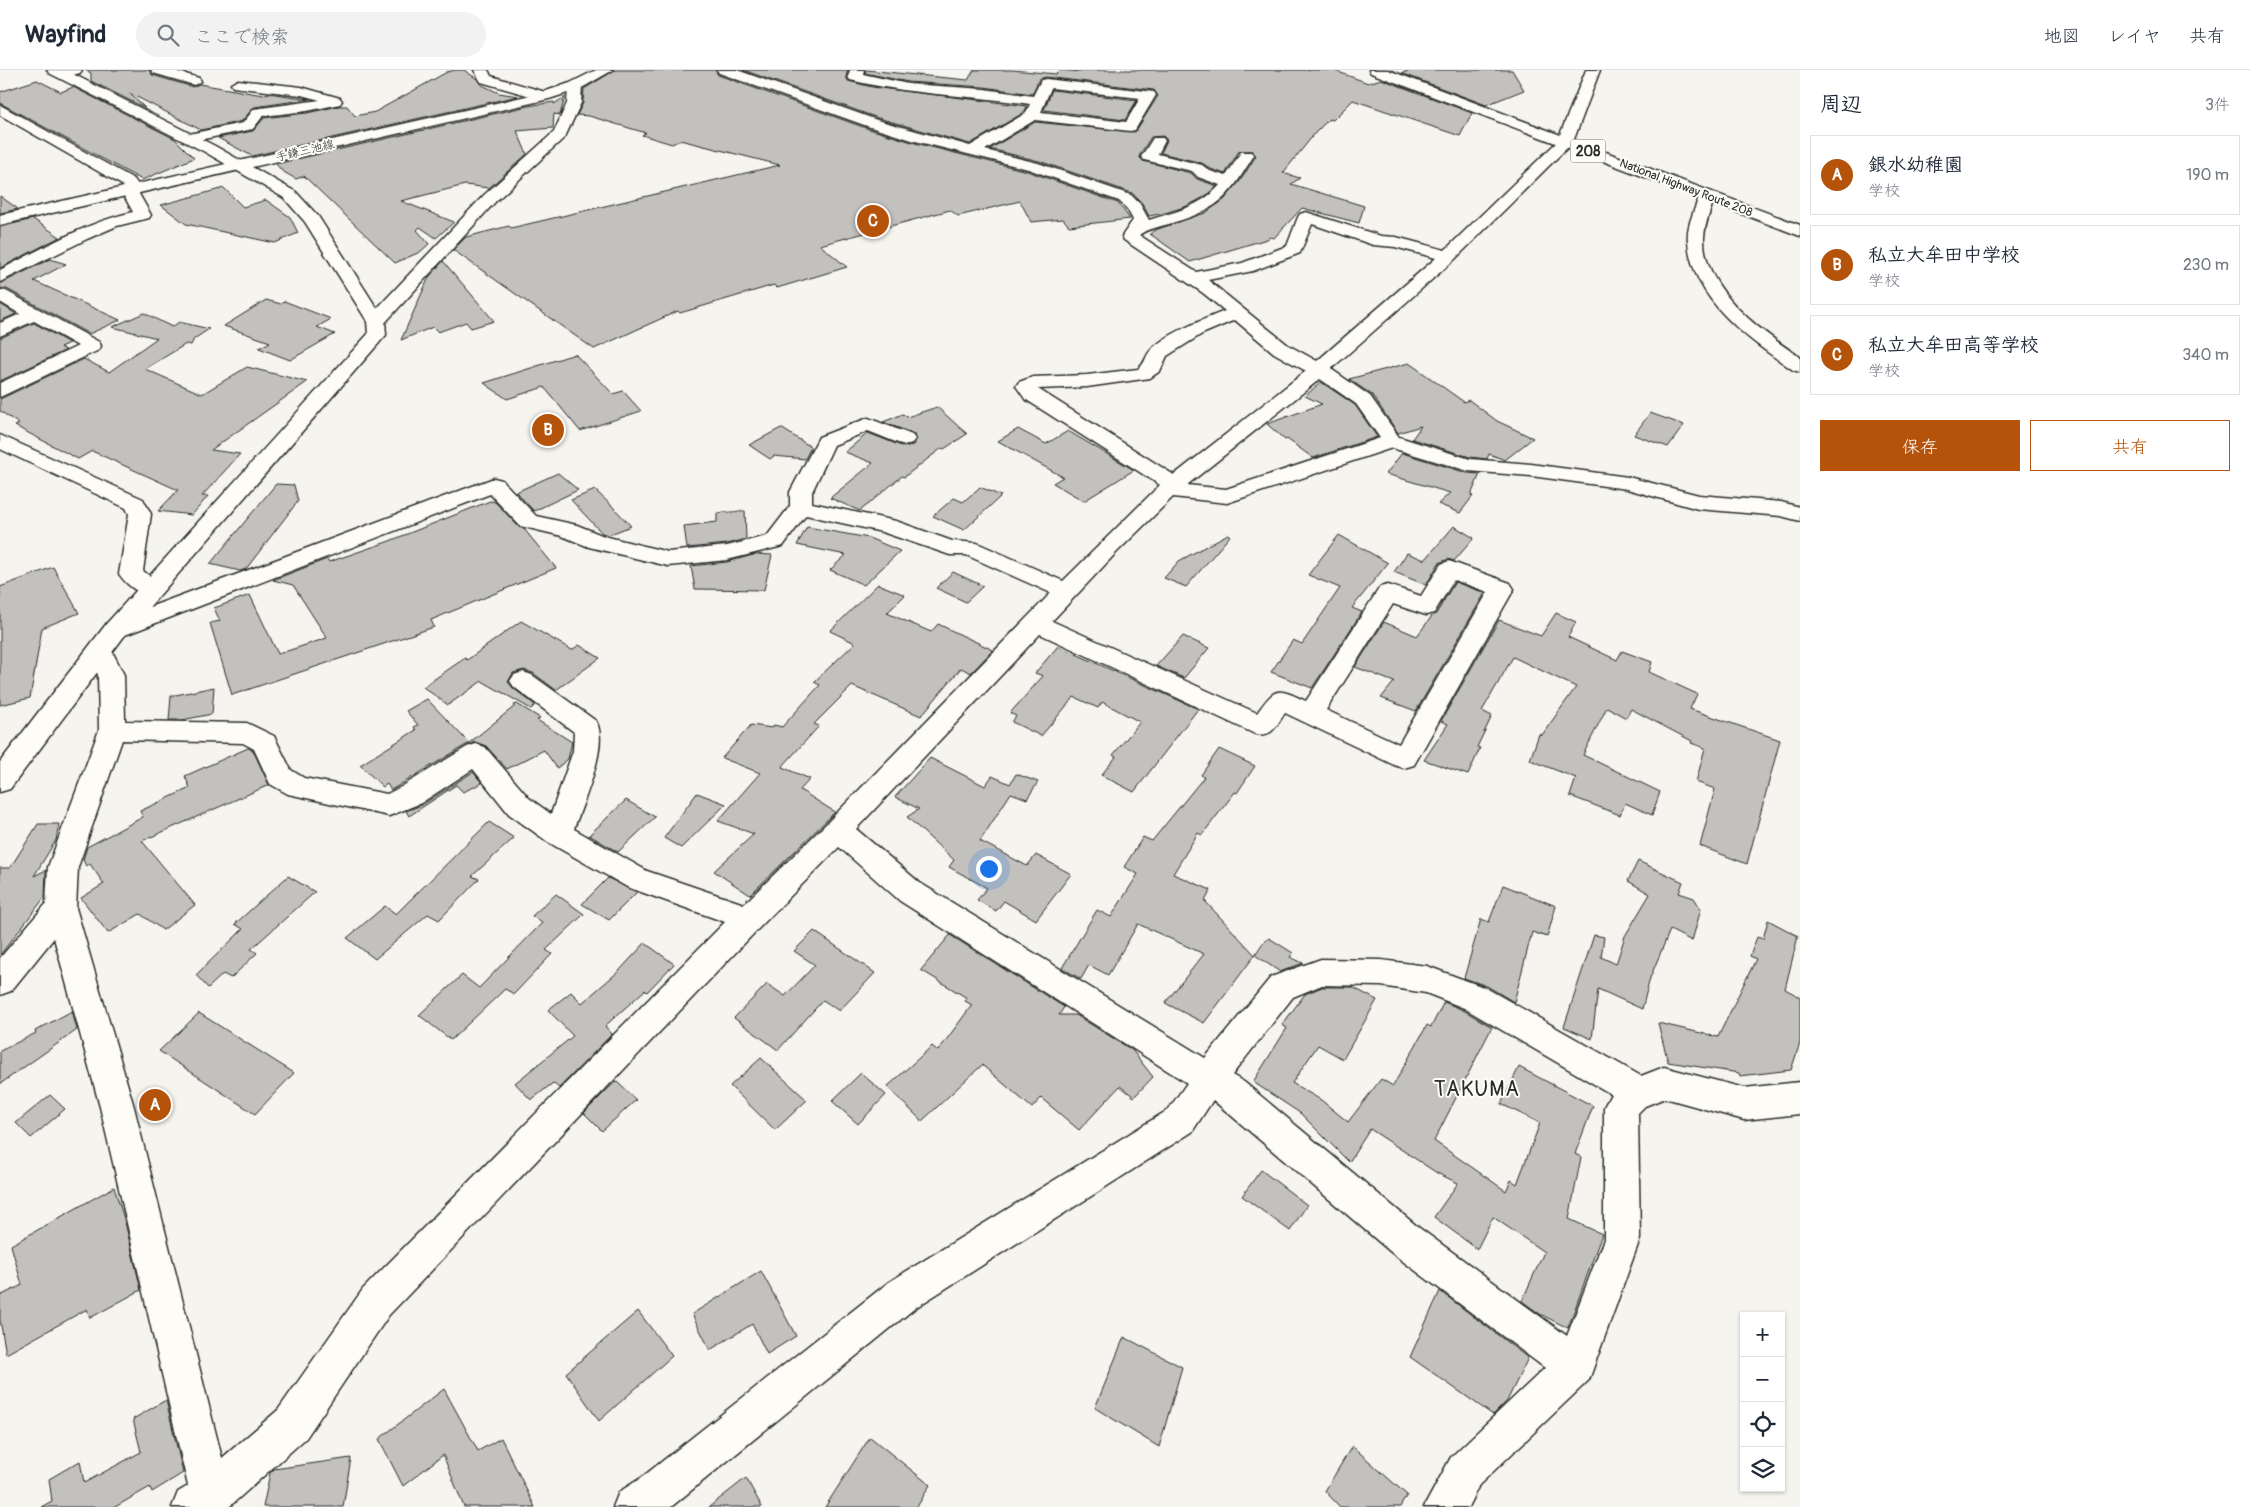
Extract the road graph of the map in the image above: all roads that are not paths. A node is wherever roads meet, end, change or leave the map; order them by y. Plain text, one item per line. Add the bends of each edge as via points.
1 (158, 70) edge
2 (481, 70) edge
3 (606, 70) edge
4 (724, 70) edge
5 (857, 70) edge
6 (1376, 70) edge
7 (1593, 70) edge
8 (64, 71) edge
9 (191, 76) edge
10 (238, 84) dead end
11 (565, 84) junction
12 (544, 96) junction
13 (1034, 108) junction
14 (0, 109) edge
15 (189, 138) junction
16 (1158, 141) dead end
17 (1566, 142) junction
18 (972, 151) junction
19 (1246, 155) dead end
20 (241, 166) junction
21 (1230, 183) junction
22 (133, 189) junction
23 (1707, 196) junction
24 (0, 220) edge
25 (1136, 229) junction
26 (1800, 231) edge
27 (1448, 256) junction
28 (0, 277) edge
29 (1192, 278) junction
30 (0, 295) edge
31 (1237, 313) junction
32 (34, 314) junction
33 (376, 322) junction
34 (0, 330) edge
35 (1800, 366) edge
36 (1319, 370) junction
37 (0, 391) edge
38 (905, 439) dead end
39 (0, 441) edge
40 (1392, 442) junction
41 (1172, 488) junction
42 (801, 507) junction
43 (1800, 514) edge
44 (151, 589) junction
45 (1066, 591) junction
46 (1036, 623) junction
47 (108, 640) junction
48 (523, 681) dead end
49 (1310, 714) junction
50 (112, 730) junction
51 (0, 782) edge
52 (838, 830) junction
53 (558, 834) junction
54 (61, 908) junction
55 (749, 918) junction
56 (0, 980) edge
57 (1209, 1078) junction
58 (1638, 1092) junction
59 (1800, 1098) edge
60 (1575, 1366) junction
61 (204, 1503) edge
62 (634, 1507) edge
63 (1445, 1507) edge

1 - 9 main road
2 - 12 main road via 486,79
3 - 11 main road, 手鎌三池線
4 - 18 main road via 872,123
5 - 13 main road via 855,77 908,88 984,93
6 - 17 main road, National Highway Route 208 / 208
7 - 17 main road
8 - 15 main road
10 - 15 main road via 308,92 335,101 259,112 248,126
11 - 12 main road, 手鎌三池線
11 - 33 main road via 574,103 560,134 490,198
12 - 20 main road, 手鎌三池線
13 - 13 main road via 1040,84 1046,83 1150,94 1130,127
13 - 18 main road
14 - 22 main road via 128,182
15 - 20 main road
16 - 21 main road via 1149,157 1197,168 1204,174
17 - 23 main road, National Highway Route 208 / 208
17 - 27 main road
18 - 25 main road via 1033,166 1125,198 1142,220
19 - 21 main road
20 - 22 main road, 手鎌三池線
20 - 33 main road via 290,194 312,219
21 - 25 main road via 1215,199 1199,208
22 - 24 main road, 手鎌三池線
22 - 28 main road via 131,194 143,215 112,222 80,235
23 - 26 main road, National Highway Route 208 / 208
23 - 35 main road via 1695,239 1704,273 1724,305 1758,338
25 - 29 main road via 1130,236
27 - 29 main road via 1396,242 1379,241 1306,217 1294,249 1247,267
27 - 36 main road
29 - 31 main road
30 - 32 main road
31 - 36 main road via 1281,349
31 - 41 main road via 1195,330 1158,353 1154,367 1142,374 1026,386 1032,395
32 - 34 main road
32 - 37 main road via 92,346
33 - 44 main road via 377,335 367,347
36 - 40 main road via 1363,400
36 - 41 main road
38 - 42 main road via 868,424 826,441 800,492
39 - 44 main road via 135,504 140,514 131,574
40 - 41 main road via 1226,496
40 - 43 main road via 1468,466 1531,470 1628,483 1698,502 1781,509
41 - 45 main road
42 - 45 main road via 888,526 950,548 969,548
42 - 47 main road via 775,541 727,553 668,559 528,521 494,485
44 - 47 main road
45 - 46 main road
46 - 49 main road via 1262,726 1281,700
46 - 52 main road
47 - 50 main road
47 - 51 main road
48 - 53 main road via 587,728 586,751
49 - 49 main road via 1404,758 1502,589 1449,569 1426,607 1388,593
50 - 53 main road via 247,733 265,743 280,778 298,787 389,805 476,754 518,806
50 - 54 main road via 63,867
52 - 55 main road
52 - 57 main road via 910,892
53 - 55 main road via 637,880
54 - 56 main road
54 - 61 main road via 117,1107
55 - 61 main road via 376,1302 292,1424
57 - 58 main road via 1282,987 1321,972 1428,980 1475,998
57 - 60 main road via 1232,1093 1405,1240
57 - 62 main road via 1180,1121 902,1296 656,1493
58 - 59 main road via 1664,1082 1744,1104
58 - 60 main road via 1621,1107 1622,1239
60 - 63 main road via 1465,1471

